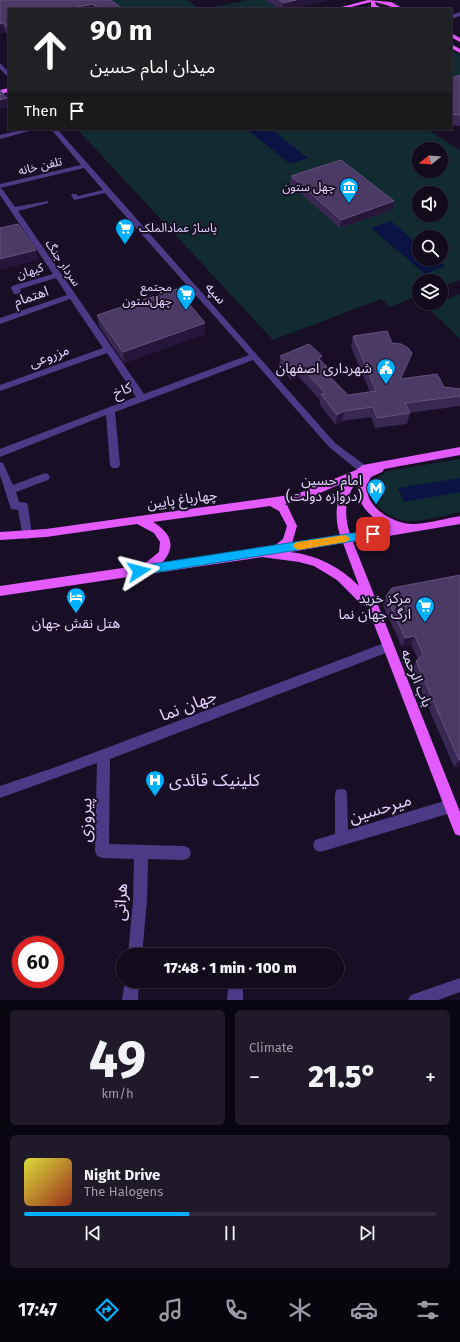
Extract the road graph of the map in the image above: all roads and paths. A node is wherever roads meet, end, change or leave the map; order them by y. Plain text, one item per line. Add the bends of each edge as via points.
1 (373, 0) edge
2 (341, 8) edge
3 (378, 8) edge
4 (399, 8) edge
5 (0, 65) edge
6 (8, 75) edge
7 (30, 130) edge
8 (55, 130) edge
9 (0, 137) edge
10 (86, 166) junction
11 (0, 186) edge
12 (0, 190) edge
13 (106, 191) junction
14 (74, 195) dead end
15 (46, 202) dead end
16 (13, 210) junction
17 (57, 275) junction
18 (17, 292) dead end
19 (72, 296) junction
20 (0, 321) edge
21 (108, 349) junction
22 (254, 356) junction
23 (0, 388) edge
24 (142, 398) junction
25 (110, 410) junction
26 (460, 451) edge
27 (0, 453) edge
28 (388, 464) junction
29 (115, 465) dead end
30 (363, 469) junction
31 (3, 470) edge
32 (45, 477) dead end
33 (10, 490) junction
34 (270, 502) junction
35 (460, 520) edge
36 (140, 521) junction
37 (415, 527) junction
38 (27, 535) junction
39 (0, 536) edge
40 (346, 538) junction
41 (276, 550) junction
42 (258, 553) junction
43 (145, 570) junction
44 (0, 591) edge
45 (373, 610) junction
46 (387, 647) junction
47 (104, 755) junction
48 (0, 792) edge
49 (341, 795) dead end
50 (450, 806) junction
51 (460, 829) edge
52 (342, 839) junction
53 (320, 845) dead end
54 (141, 852) junction
55 (184, 853) dead end
56 (136, 948) edge
57 (460, 985) edge
58 (131, 988) edge
59 (236, 988) edge
60 (130, 1000) edge
61 (235, 1000) edge
62 (416, 1000) edge

1 - 2 main road
1 - 3 main road via 374,6
1 - 4 main road
5 - 6 street
7 - 9 street
8 - 10 street, سپه
10 - 11 street, تلفن خانه
10 - 13 street, سپه
12 - 16 street, سردار جنگ
13 - 14 street via 76,199
13 - 22 street, سپه
15 - 16 street
16 - 17 street, سردار جنگ
17 - 18 street, کیهان via 15,288
17 - 19 street, سردار جنگ
19 - 20 street, اهتمام
19 - 21 street, سردار جنگ
21 - 23 street, مزروعی
21 - 24 street, سردار جنگ
22 - 24 street, کاخ
22 - 30 street, سپه via 332,445
24 - 25 street, کاخ
25 - 27 street, کاخ
25 - 29 street
26 - 28 main road, چهارباغ پایین
28 - 30 main road, چهارباغ پایین
28 - 37 main road via 368,474 362,490 364,498 368,507 384,520
30 - 34 main road, چهارباغ پایین via 298,498
30 - 40 main road, باب الرحمه via 349,483 344,494 341,509
31 - 33 street
32 - 33 street
33 - 38 street via 15,506 22,506
34 - 36 main road, چهارباغ پایین
34 - 41 main road via 283,508 292,526 288,541
35 - 37 main road
36 - 38 main road, چهارباغ پایین
36 - 43 main road via 159,529 166,545 164,554
37 - 40 main road
38 - 39 main road, چهارباغ پایین
40 - 41 main road
40 - 45 main road, باب الرحمه
41 - 42 main road
42 - 43 main road
42 - 45 main road via 310,560 338,574 356,589
43 - 44 main road
45 - 46 main road, باب الرحمه
46 - 47 street, جهان نما
46 - 50 main road, باب الرحمه
47 - 48 street, جهان نما
47 - 54 street, پیروزی via 102,852
49 - 52 street
50 - 51 main road, باب الرحمه
50 - 52 street, میرحسین
52 - 53 street, میرحسین
54 - 55 street, پیروزی
54 - 56 street, هراتی
57 - 62 street
58 - 60 street
59 - 61 street

